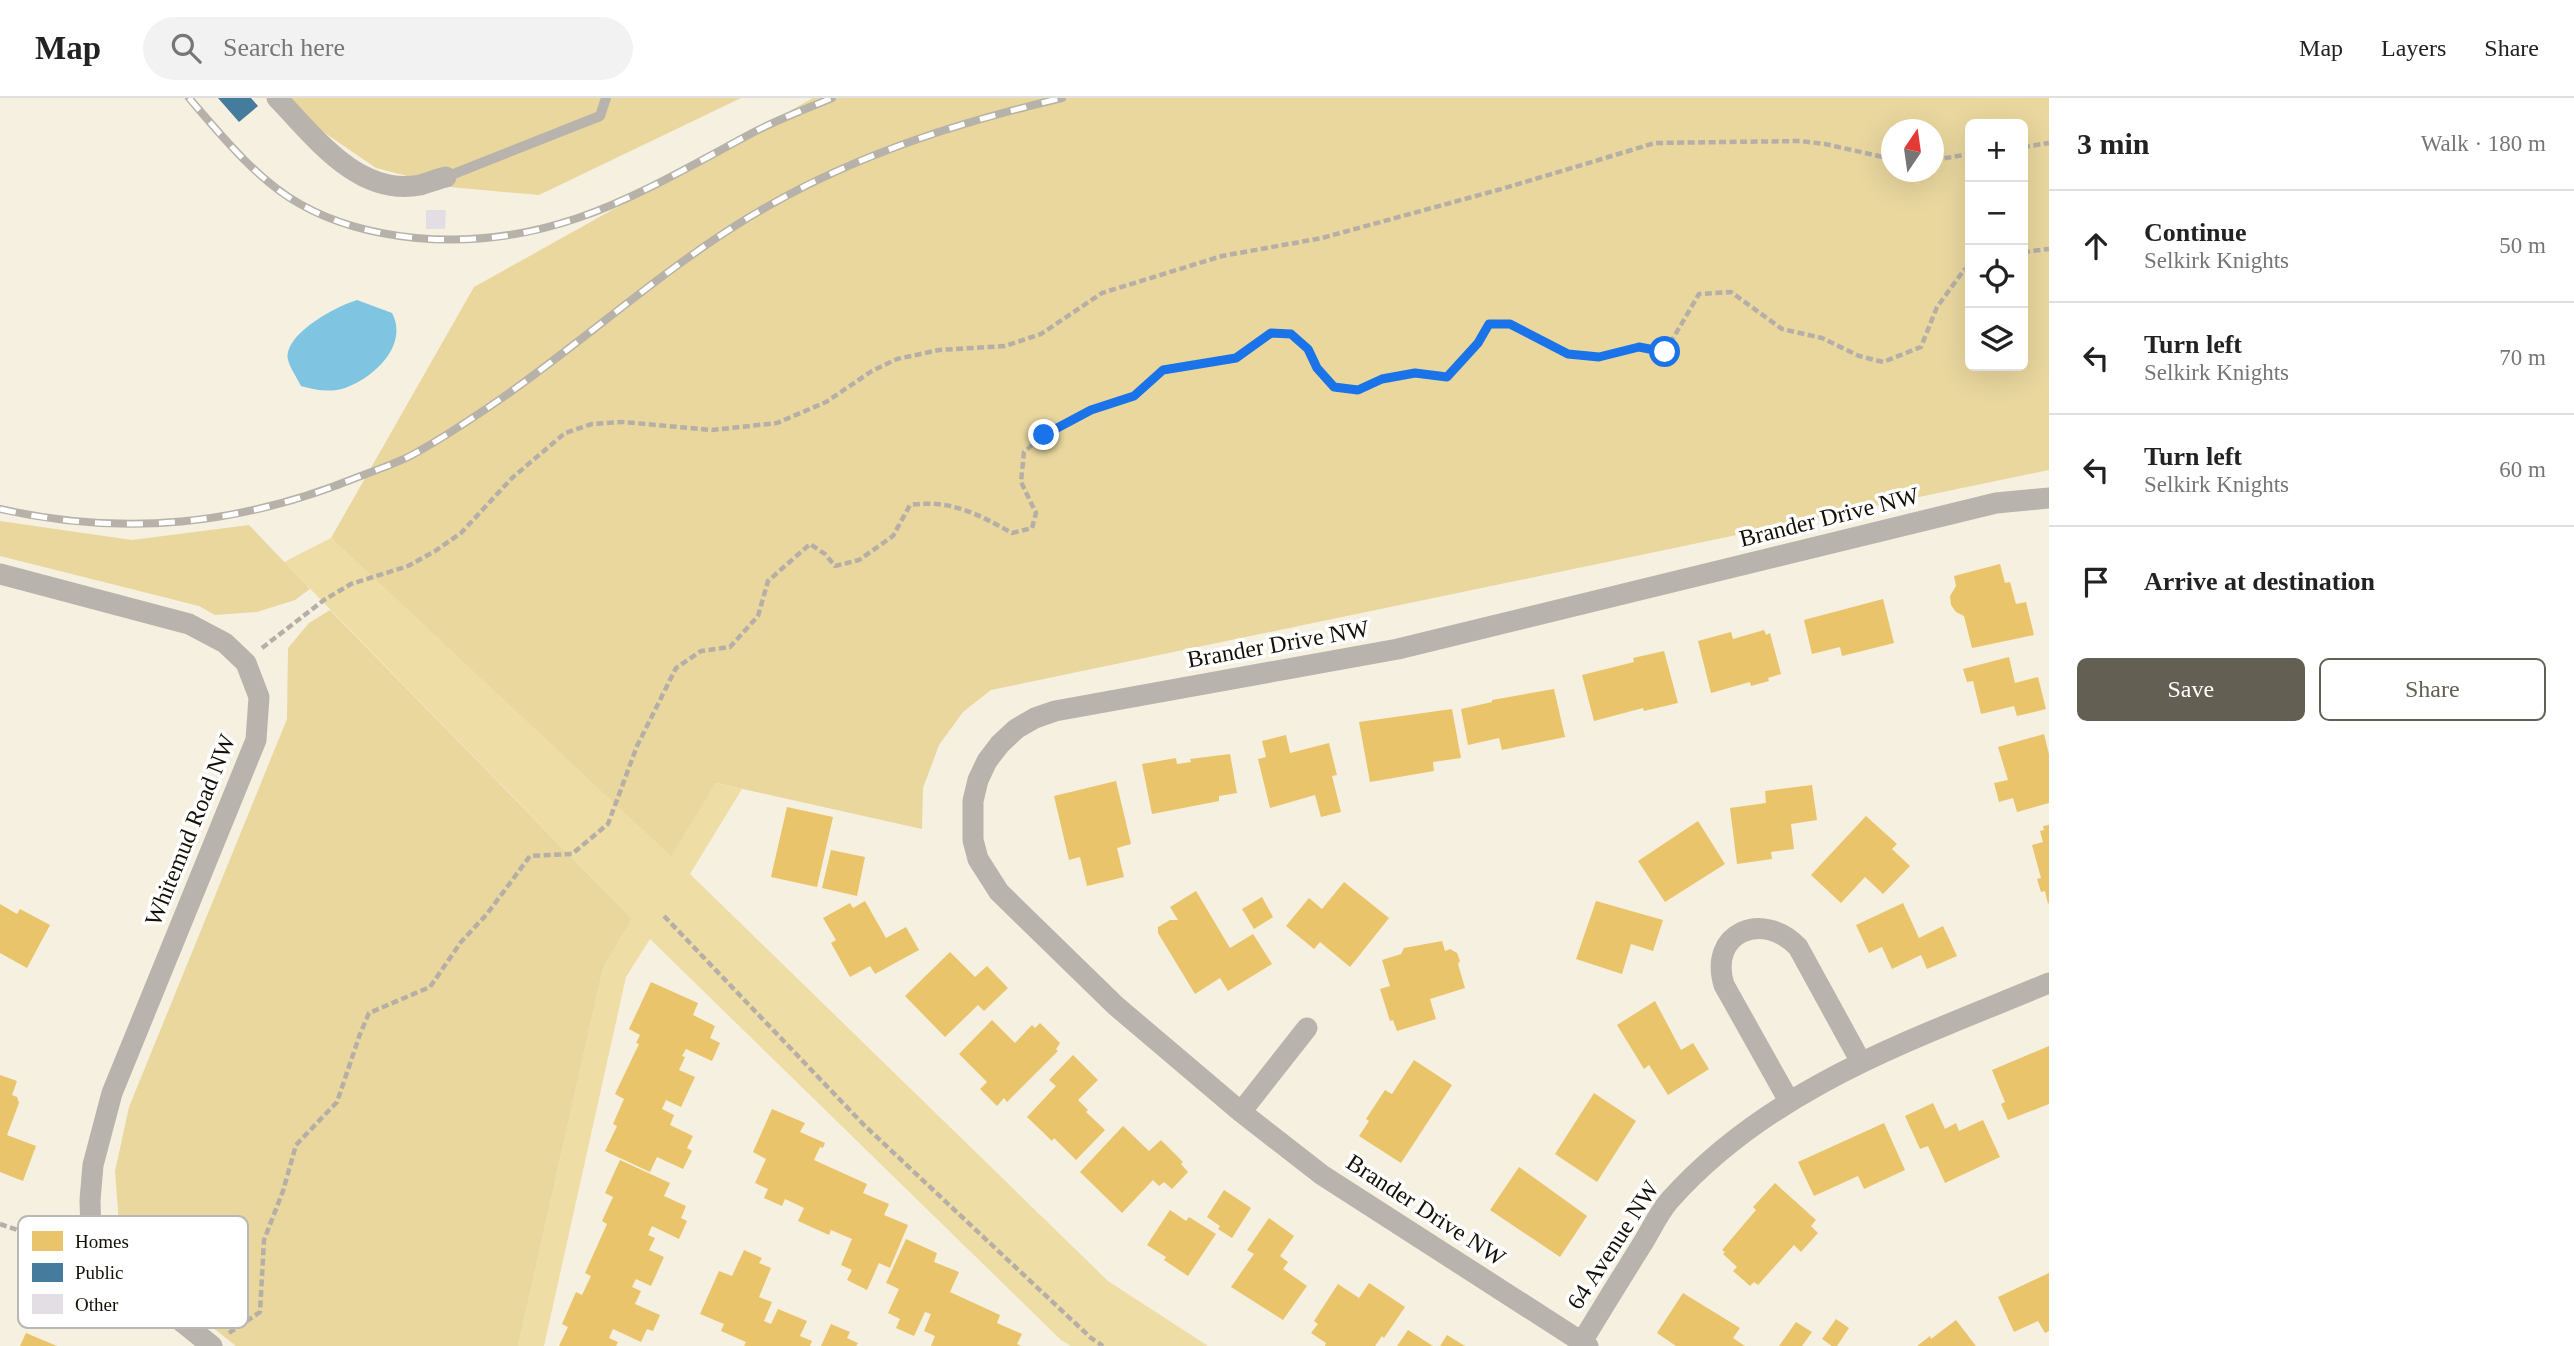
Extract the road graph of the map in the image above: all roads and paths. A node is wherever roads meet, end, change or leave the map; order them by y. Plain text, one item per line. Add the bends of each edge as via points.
1 (276, 98) edge
2 (606, 98) edge
3 (2049, 143) edge
4 (2028, 146) edge
5 (1965, 155) edge
6 (1881, 156) edge
7 (1944, 158) edge
8 (446, 177) joint
9 (2049, 249) edge
10 (2028, 251) edge
11 (1965, 270) edge
12 (2049, 498) edge
13 (0, 574) edge
14 (246, 663) junction
15 (664, 916) dead end
16 (2049, 983) edge
17 (1307, 1028) dead end
18 (1861, 1062) junction
19 (1789, 1101) junction
20 (1241, 1112) junction
21 (90, 1216) edge
22 (0, 1224) edge
23 (18, 1230) edge
24 (248, 1320) edge
25 (191, 1328) edge
26 (237, 1328) edge
27 (1585, 1344) edge
28 (212, 1345) edge
29 (1103, 1346) edge

1 - 8 street via 344,165 361,175 399,186
2 - 8 lane via 600,116
3 - 4 path
5 - 7 path
6 - 14 path via 1800,141 1655,143 1322,238 1222,256 1102,293 1041,334 1005,346 939,350 897,359 826,402 777,423 712,430 623,422 592,424 565,433 512,478 461,533 435,551 408,566 351,584 324,600
9 - 10 path
11 - 24 path via 1937,307 1920,346 1883,362 1822,338 1782,329 1731,292 1699,294 1665,352 1639,347 1599,357 1568,354 1510,324 1489,324 1447,377 1415,373 1382,379 1358,390 1334,387 1308,349 1291,334 1271,333 1236,358 1163,370 1134,396 1091,410 1044,435 1024,452 1021,482 1036,513 1032,528 1012,533 985,518 931,502 910,505 892,536 859,560 835,566 810,544 768,581 758,616 730,647 701,651 676,668 638,746 608,824 572,854 530,856 430,987 369,1013 337,1102 296,1144 264,1240 260,1312
12 - 20 street, Brander Drive NW via 1996,503 1398,649 1055,711 1016,729 987,761 972,801 973,840 987,876 1106,997
13 - 14 street, Whitemud Road NW via 189,624 225,643
14 - 21 street, Whitemud Road NW via 259,697 257,740 112,1093 93,1165
15 - 29 path via 864,1125
16 - 18 street, 64 Avenue NW
17 - 20 street
18 - 19 street, 64 Avenue NW
18 - 19 street via 1798,947 1781,932 1760,928 1735,936 1720,965 1724,985
19 - 27 street, 64 Avenue NW via 1724,1148 1667,1204
20 - 27 street, Brander Drive NW via 1322,1175
22 - 23 path
25 - 28 street
26 - 28 path

